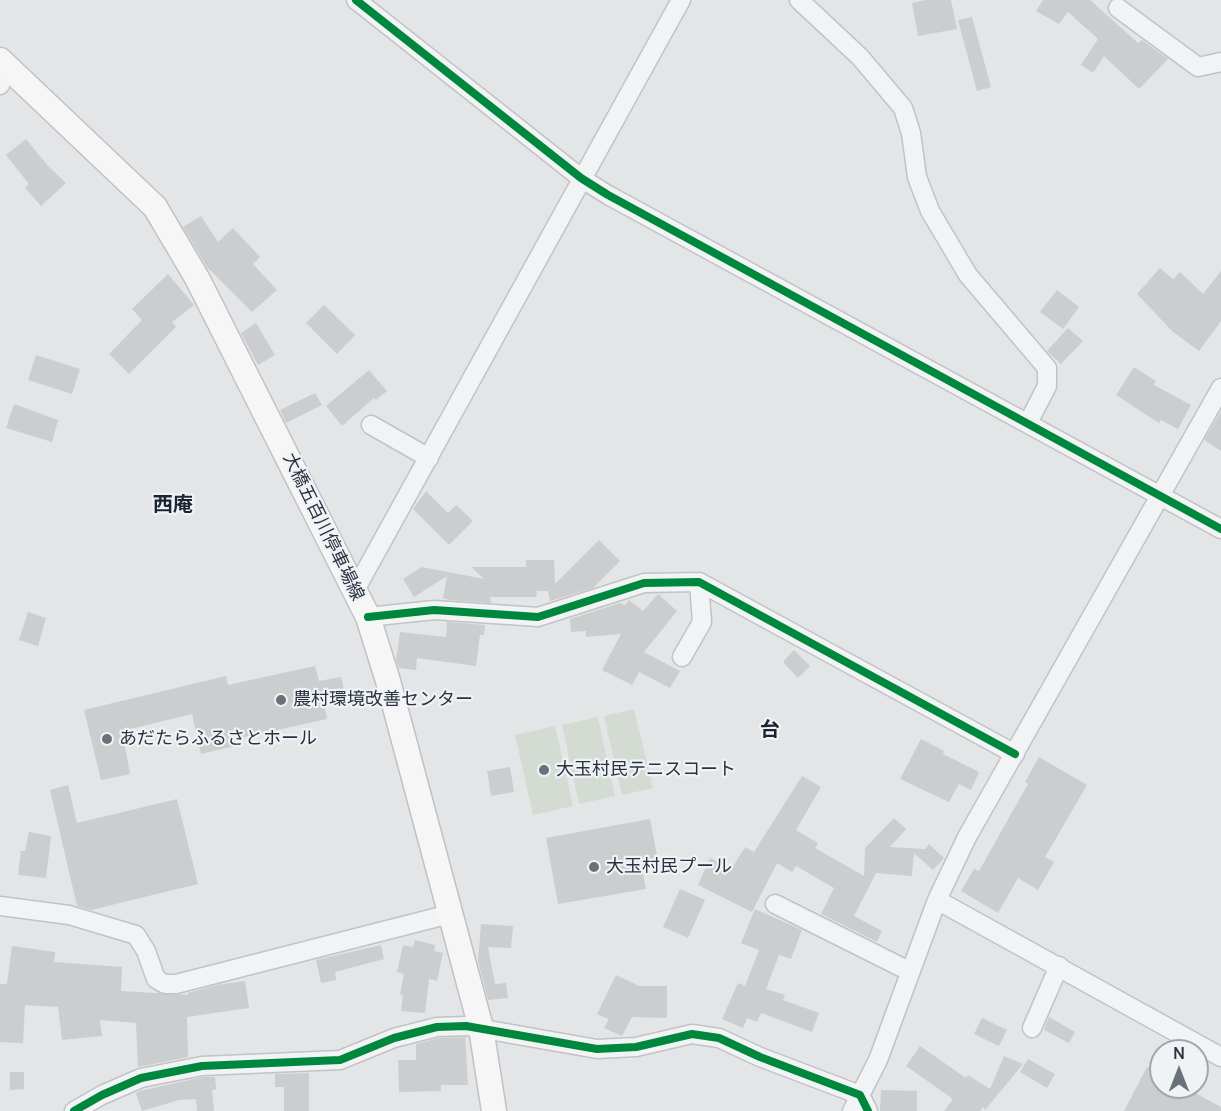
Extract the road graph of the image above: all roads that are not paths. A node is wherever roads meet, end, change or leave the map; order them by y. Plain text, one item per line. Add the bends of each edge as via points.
1 (356, 0) edge
2 (681, 0) edge
3 (799, 0) edge
4 (1118, 8) dead end
5 (1221, 62) edge
6 (2, 71) edge
7 (581, 178) junction
8 (1221, 388) edge
9 (1028, 423) junction
10 (370, 425) dead end
11 (429, 458) junction
12 (1160, 494) junction
13 (1221, 529) edge
14 (699, 582) junction
15 (354, 592) junction
16 (368, 617) junction
17 (682, 657) dead end
18 (1015, 754) junction
19 (937, 900) junction
20 (776, 904) dead end
21 (0, 906) edge
22 (450, 914) junction
23 (1059, 966) junction
24 (909, 971) junction
25 (481, 1029) junction
26 (1032, 1029) dead end
27 (1221, 1057) edge
28 (856, 1103) edge
29 (74, 1111) edge
30 (494, 1111) edge
31 (868, 1111) edge

1 - 7 street
2 - 7 street
3 - 9 street via 860,57 903,108 917,177 930,211 968,275 1047,368 1047,386
4 - 5 street via 1198,67
6 - 15 main road, 大橋五百川停車場線 via 154,207 197,278
7 - 9 street
7 - 11 street
8 - 12 street
9 - 12 street
10 - 11 street
11 - 15 street
12 - 13 street
12 - 18 street
14 - 16 street via 644,583 538,617 434,610
14 - 17 street via 702,622
14 - 18 street
15 - 16 main road, 大橋五百川停車場線
16 - 22 main road, 大橋五百川停車場線
18 - 19 street via 967,837
19 - 23 street
19 - 24 street
20 - 24 street
21 - 22 street via 69,915 136,934 156,979 165,984
22 - 25 main road, 大橋五百川停車場線
23 - 26 street
23 - 27 street
24 - 28 street via 878,1060
25 - 28 street via 597,1049 636,1047 692,1034 719,1038
25 - 29 street via 437,1027 394,1038 340,1060 202,1066 151,1076
25 - 30 main road, 大橋五百川停車場線
28 - 31 street

